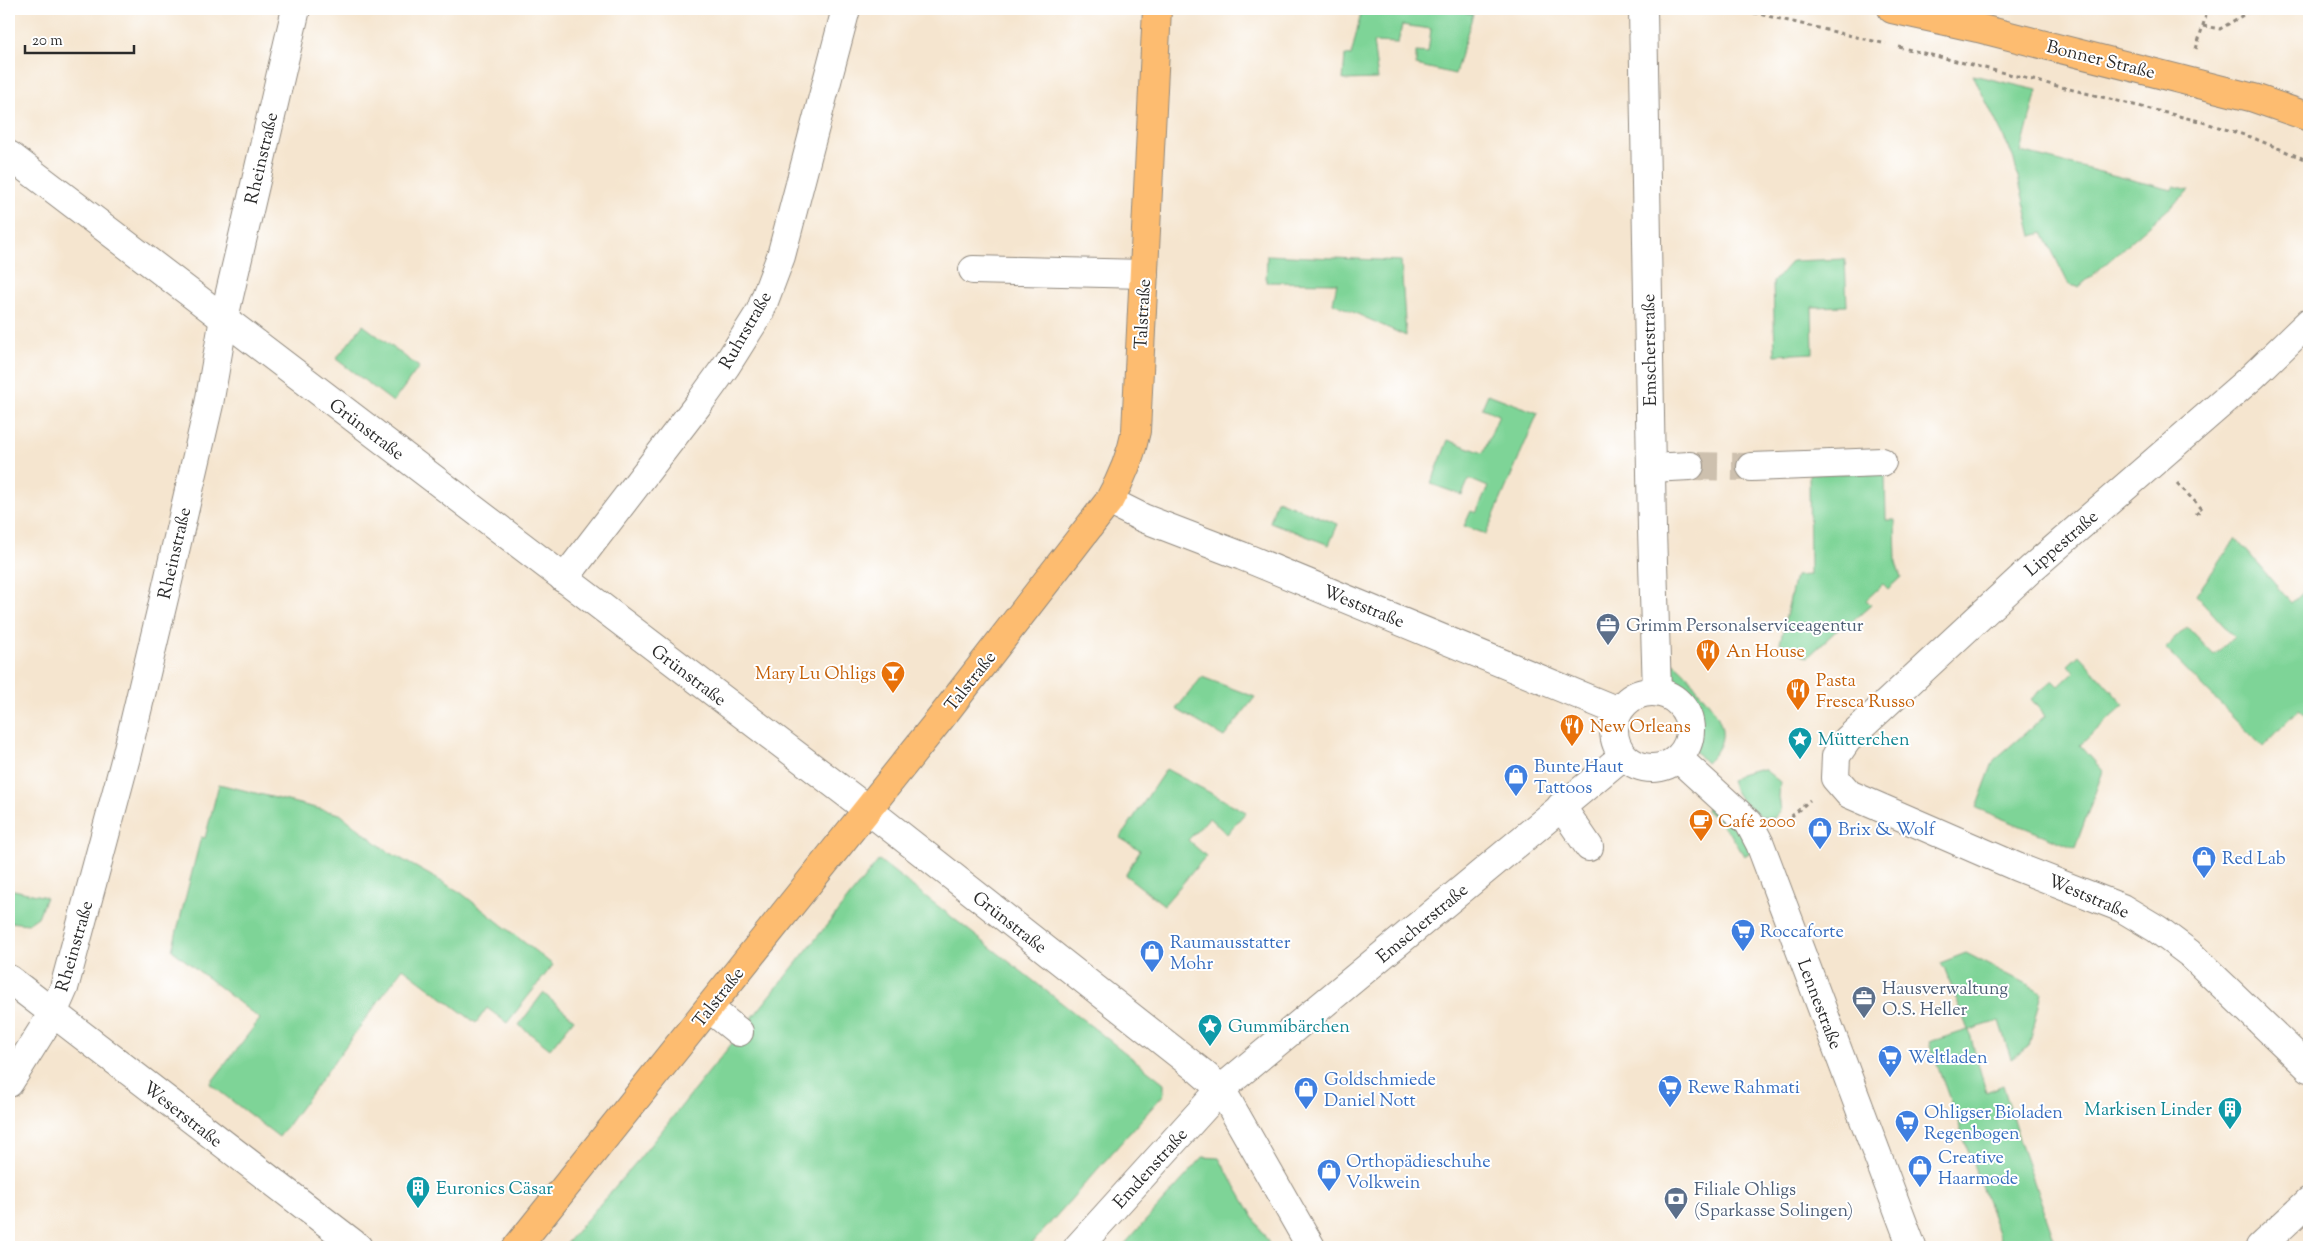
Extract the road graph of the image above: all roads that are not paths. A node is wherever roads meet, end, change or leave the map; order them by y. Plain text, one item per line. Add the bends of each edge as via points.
1 (296, 9) edge
2 (846, 9) edge
3 (1157, 9) edge
4 (1643, 9) edge
5 (1892, 9) edge
6 (2309, 117) edge
7 (9, 155) edge
8 (973, 270) dead end
9 (1144, 274) junction
10 (224, 318) junction
11 (2309, 322) edge
12 (1882, 462) dead end
13 (1690, 466) tunnel mouth
14 (1751, 467) tunnel mouth
15 (1651, 468) junction
16 (1110, 501) junction
17 (564, 580) junction
18 (1657, 692) junction
19 (1618, 711) junction
20 (1623, 756) junction
21 (1678, 758) junction
22 (1834, 778) joint
23 (1561, 806) junction
24 (867, 809) junction
25 (1589, 846) dead end
26 (9, 979) edge
27 (709, 1008) junction
28 (53, 1013) junction
29 (739, 1032) dead end
30 (2309, 1068) edge
31 (9, 1082) edge
32 (1221, 1089) junction
33 (2309, 1201) edge
34 (358, 1247) edge
35 (517, 1247) edge
36 (1078, 1247) edge
37 (1311, 1247) edge
38 (1912, 1247) edge
39 (2260, 1247) edge

1 - 10 street, Rheinstraße
2 - 17 street, Ruhrstraße via 781,256 760,312 700,402
3 - 9 main road, Talstraße
4 - 15 street, Emscherstraße
5 - 6 main road, Bonner Straße via 2254,98
7 - 10 street, Grünstraße
8 - 9 street
9 - 16 main road, Talstraße via 1136,431 1128,464
10 - 17 street, Grünstraße
10 - 28 street, Rheinstraße via 209,404 126,757 64,988
11 - 22 street, Lippestraße via 2240,387 2032,568 1847,740 1836,756
12 - 14 street
13 - 15 street
15 - 18 street, Emscherstraße
16 - 19 street, Weststraße via 1143,518
16 - 24 main road, Talstraße
17 - 24 street, Grünstraße
18 - 19 street via 1634,696
18 - 21 street via 1676,700 1685,710 1689,722 1690,736
19 - 20 street via 1613,734
20 - 21 street via 1632,764 1651,768
20 - 23 street, Emscherstraße
21 - 38 street, Lennestraße via 1749,823 1760,844
22 - 30 street, Weststraße via 1849,794 2017,867 2122,908 2157,929 2188,953
23 - 25 street
23 - 32 street, Emscherstraße
24 - 27 main road, Talstraße
24 - 32 street, Grünstraße
26 - 28 street, Weserstraße
27 - 29 street
27 - 35 main road, Talstraße
28 - 31 street, Rheinstraße
28 - 34 street, Weserstraße
32 - 36 street, Emdenstraße
32 - 37 street, Grünstraße
33 - 39 street

